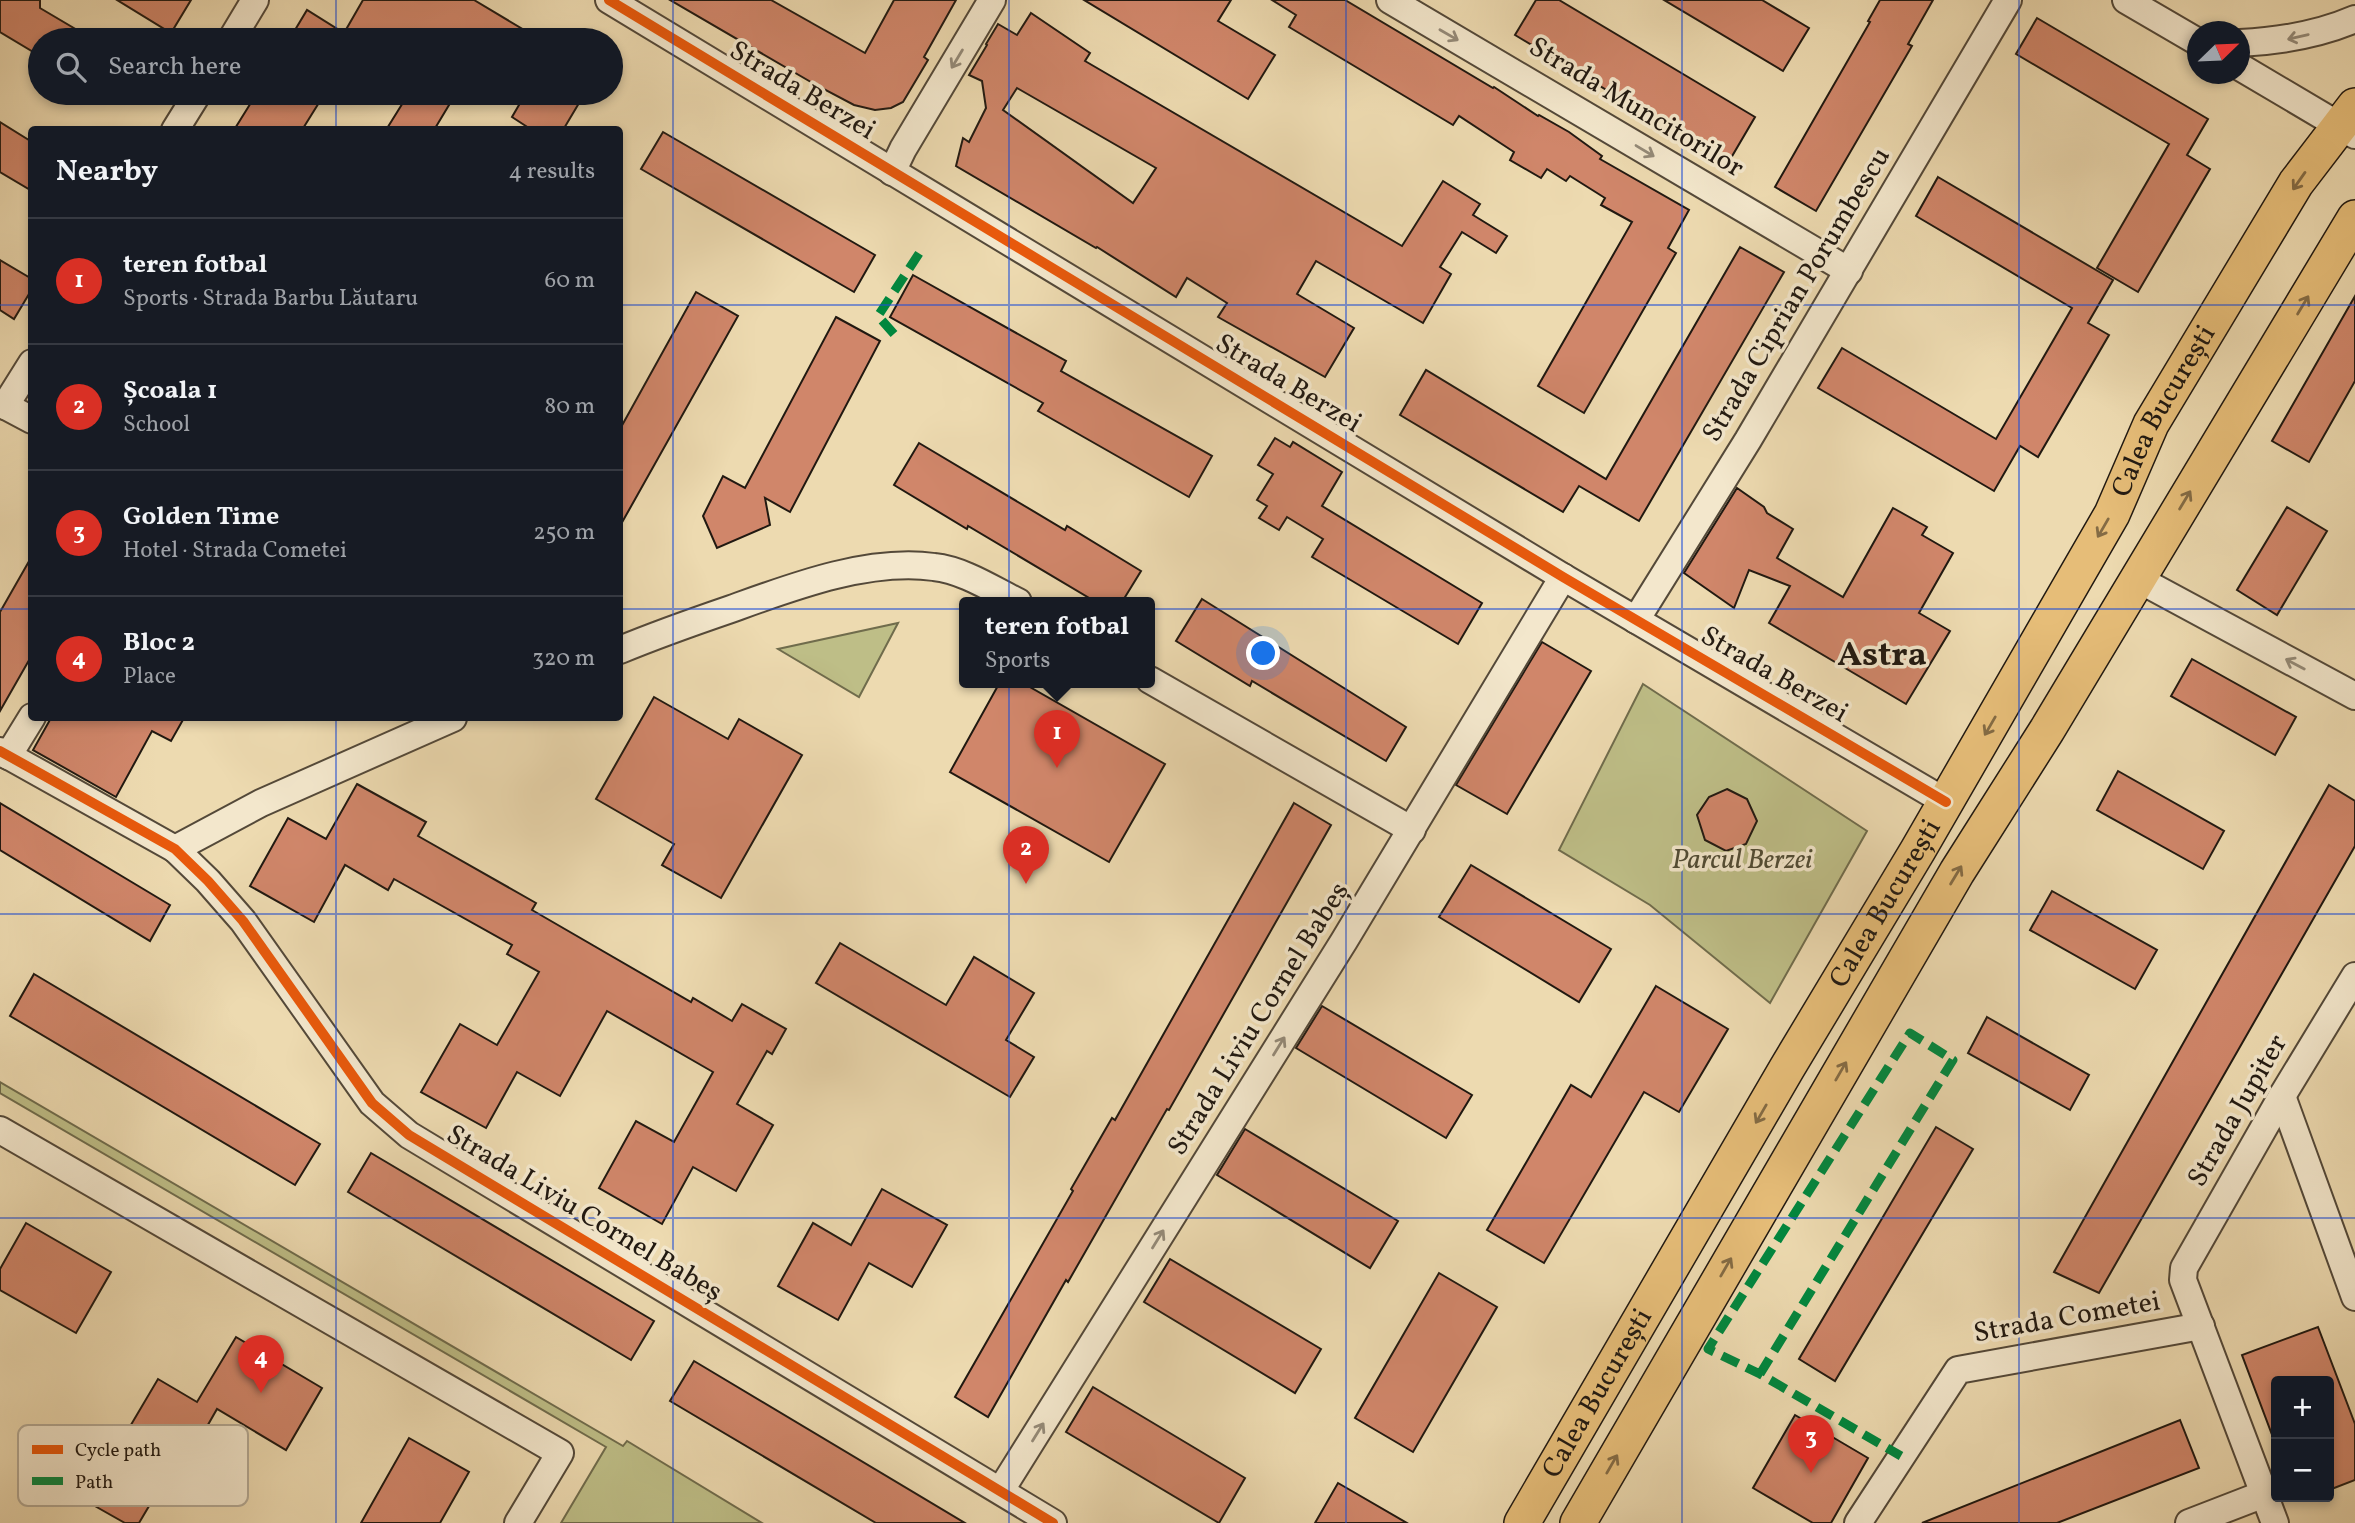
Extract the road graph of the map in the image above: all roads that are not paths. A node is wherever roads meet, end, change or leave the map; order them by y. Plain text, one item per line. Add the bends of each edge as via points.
1 (256, 0) edge
2 (609, 0) edge
3 (992, 0) edge
4 (1391, 0) edge
5 (2008, 0) edge
6 (2126, 0) edge
7 (2355, 19) edge
8 (238, 28) edge
9 (2187, 34) edge
10 (2250, 42) edge
11 (2250, 72) edge
12 (191, 105) edge
13 (2350, 122) edge
14 (178, 126) edge
15 (892, 172) junction
16 (2355, 218) edge
17 (1849, 271) junction
18 (28, 369) edge
19 (2, 405) edge
20 (28, 418) edge
21 (1563, 576) junction
22 (2138, 579) junction
23 (1008, 597) edge
24 (1636, 620) junction
25 (623, 649) edge
26 (1155, 683) edge
27 (2355, 696) edge
28 (29, 721) edge
29 (446, 721) edge
30 (4, 754) edge
31 (1946, 802) junction
32 (1412, 830) junction
33 (175, 849) junction
34 (2355, 976) edge
35 (2282, 1096) junction
36 (0, 1130) edge
37 (2355, 1297) edge
38 (2201, 1326) junction
39 (1001, 1490) junction
40 (2264, 1494) junction
41 (518, 1523) edge
42 (1054, 1523) edge
43 (1522, 1523) edge
44 (1578, 1523) edge
45 (1858, 1523) edge
46 (2189, 1523) edge
47 (2275, 1523) edge

1 - 8 street
2 - 15 street, Strada Berzei
3 -> 15 street
4 -> 17 street, Strada Muncitorilor
5 - 17 street, Strada Ciprian Porumbescu
6 - 9 street
7 -> 10 street via 2281,41
11 - 13 street
12 - 14 street
13 -> 31 main road, Calea București via 2297,183 2151,425 2112,514
15 - 21 street, Strada Berzei
22 -> 16 main road, Calea București
17 - 24 street, Strada Ciprian Porumbescu
18 - 19 street
19 - 20 street
21 - 24 street, Strada Berzei
21 - 32 street, Strada Liviu Cornel Babeș
27 -> 22 street
44 -> 22 main road, Calea București via 1957,872
23 - 25 street via 936,567 894,566 802,584
24 - 31 street, Strada Berzei
26 - 32 street
28 - 30 street
29 - 33 street via 261,803
30 - 33 street, Strada Liviu Cornel Babeș
31 -> 43 main road, Calea București
39 -> 32 street, Strada Liviu Cornel Babeș
33 - 39 street, Strada Liviu Cornel Babeș via 243,921 372,1103 409,1135
34 - 35 street, Strada Jupiter
35 - 37 street
35 - 38 street, Strada Jupiter via 2184,1268 2183,1280
36 - 41 street via 560,1453
38 - 40 street
38 - 45 street, Strada Cometei via 1958,1370
39 - 42 street, Strada Liviu Cornel Babeș
40 - 46 street
40 - 47 street

